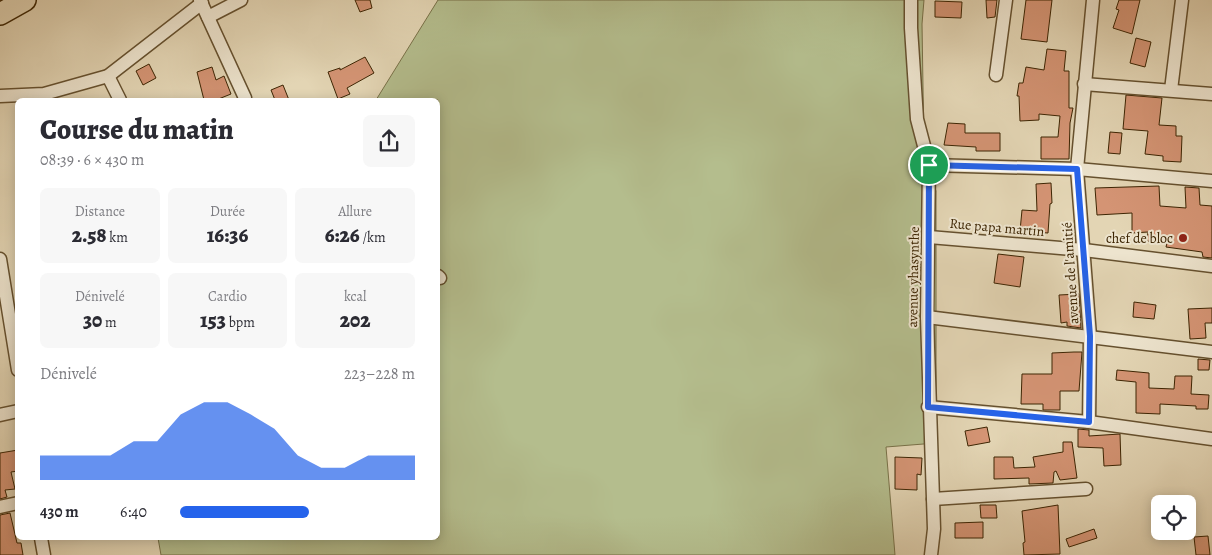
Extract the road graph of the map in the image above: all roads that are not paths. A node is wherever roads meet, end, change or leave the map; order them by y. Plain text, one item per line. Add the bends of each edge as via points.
1 (241, 0) edge
2 (911, 0) edge
3 (1006, 0) edge
4 (1093, 0) edge
5 (1182, 0) edge
6 (201, 2) edge
7 (208, 16) junction
8 (996, 75) dead end
9 (108, 76) junction
10 (1084, 84) junction
11 (1170, 90) junction
12 (1212, 94) edge
13 (0, 96) edge
14 (45, 97) edge
15 (119, 98) edge
16 (243, 98) edge
17 (929, 165) junction
18 (1077, 169) junction
19 (1212, 181) edge
20 (929, 237) junction
21 (1084, 250) junction
22 (0, 259) edge
23 (1212, 266) edge
24 (927, 317) junction
25 (6, 329) edge
26 (1090, 336) junction
27 (1212, 352) edge
28 (15, 360) edge
29 (928, 407) junction
30 (15, 412) edge
31 (0, 414) edge
32 (1089, 422) junction
33 (1212, 439) edge
34 (1086, 489) dead end
35 (933, 499) junction
36 (15, 504) edge
37 (0, 507) edge
38 (41, 540) edge
39 (44, 555) edge
40 (931, 555) edge

1 - 7 street
2 - 17 street, avenue yhasynthe via 917,119
3 - 8 street
4 - 10 street, avenue de l'amitié
5 - 11 street
6 - 7 street
6 - 9 street
7 - 16 street
9 - 14 street
9 - 15 street
10 - 11 street
10 - 18 street, avenue de l'amitié
11 - 12 street
13 - 14 street
17 - 18 street
17 - 20 street, avenue yhasynthe
18 - 19 street
18 - 21 street, avenue de l'amitié
20 - 21 street, Rue papa martin
20 - 24 street, avenue yhasynthe
21 - 23 street, Rue papa martin
21 - 26 street, avenue de l'amitié
22 - 25 street
24 - 26 street
24 - 29 street, avenue yhasynthe
25 - 28 street
26 - 27 street
26 - 32 street, avenue de l'amitié
29 - 32 street
29 - 35 street, avenue yhasynthe
30 - 31 street
32 - 33 street
34 - 35 street
35 - 40 street, avenue yhasynthe
36 - 37 street
38 - 39 street

